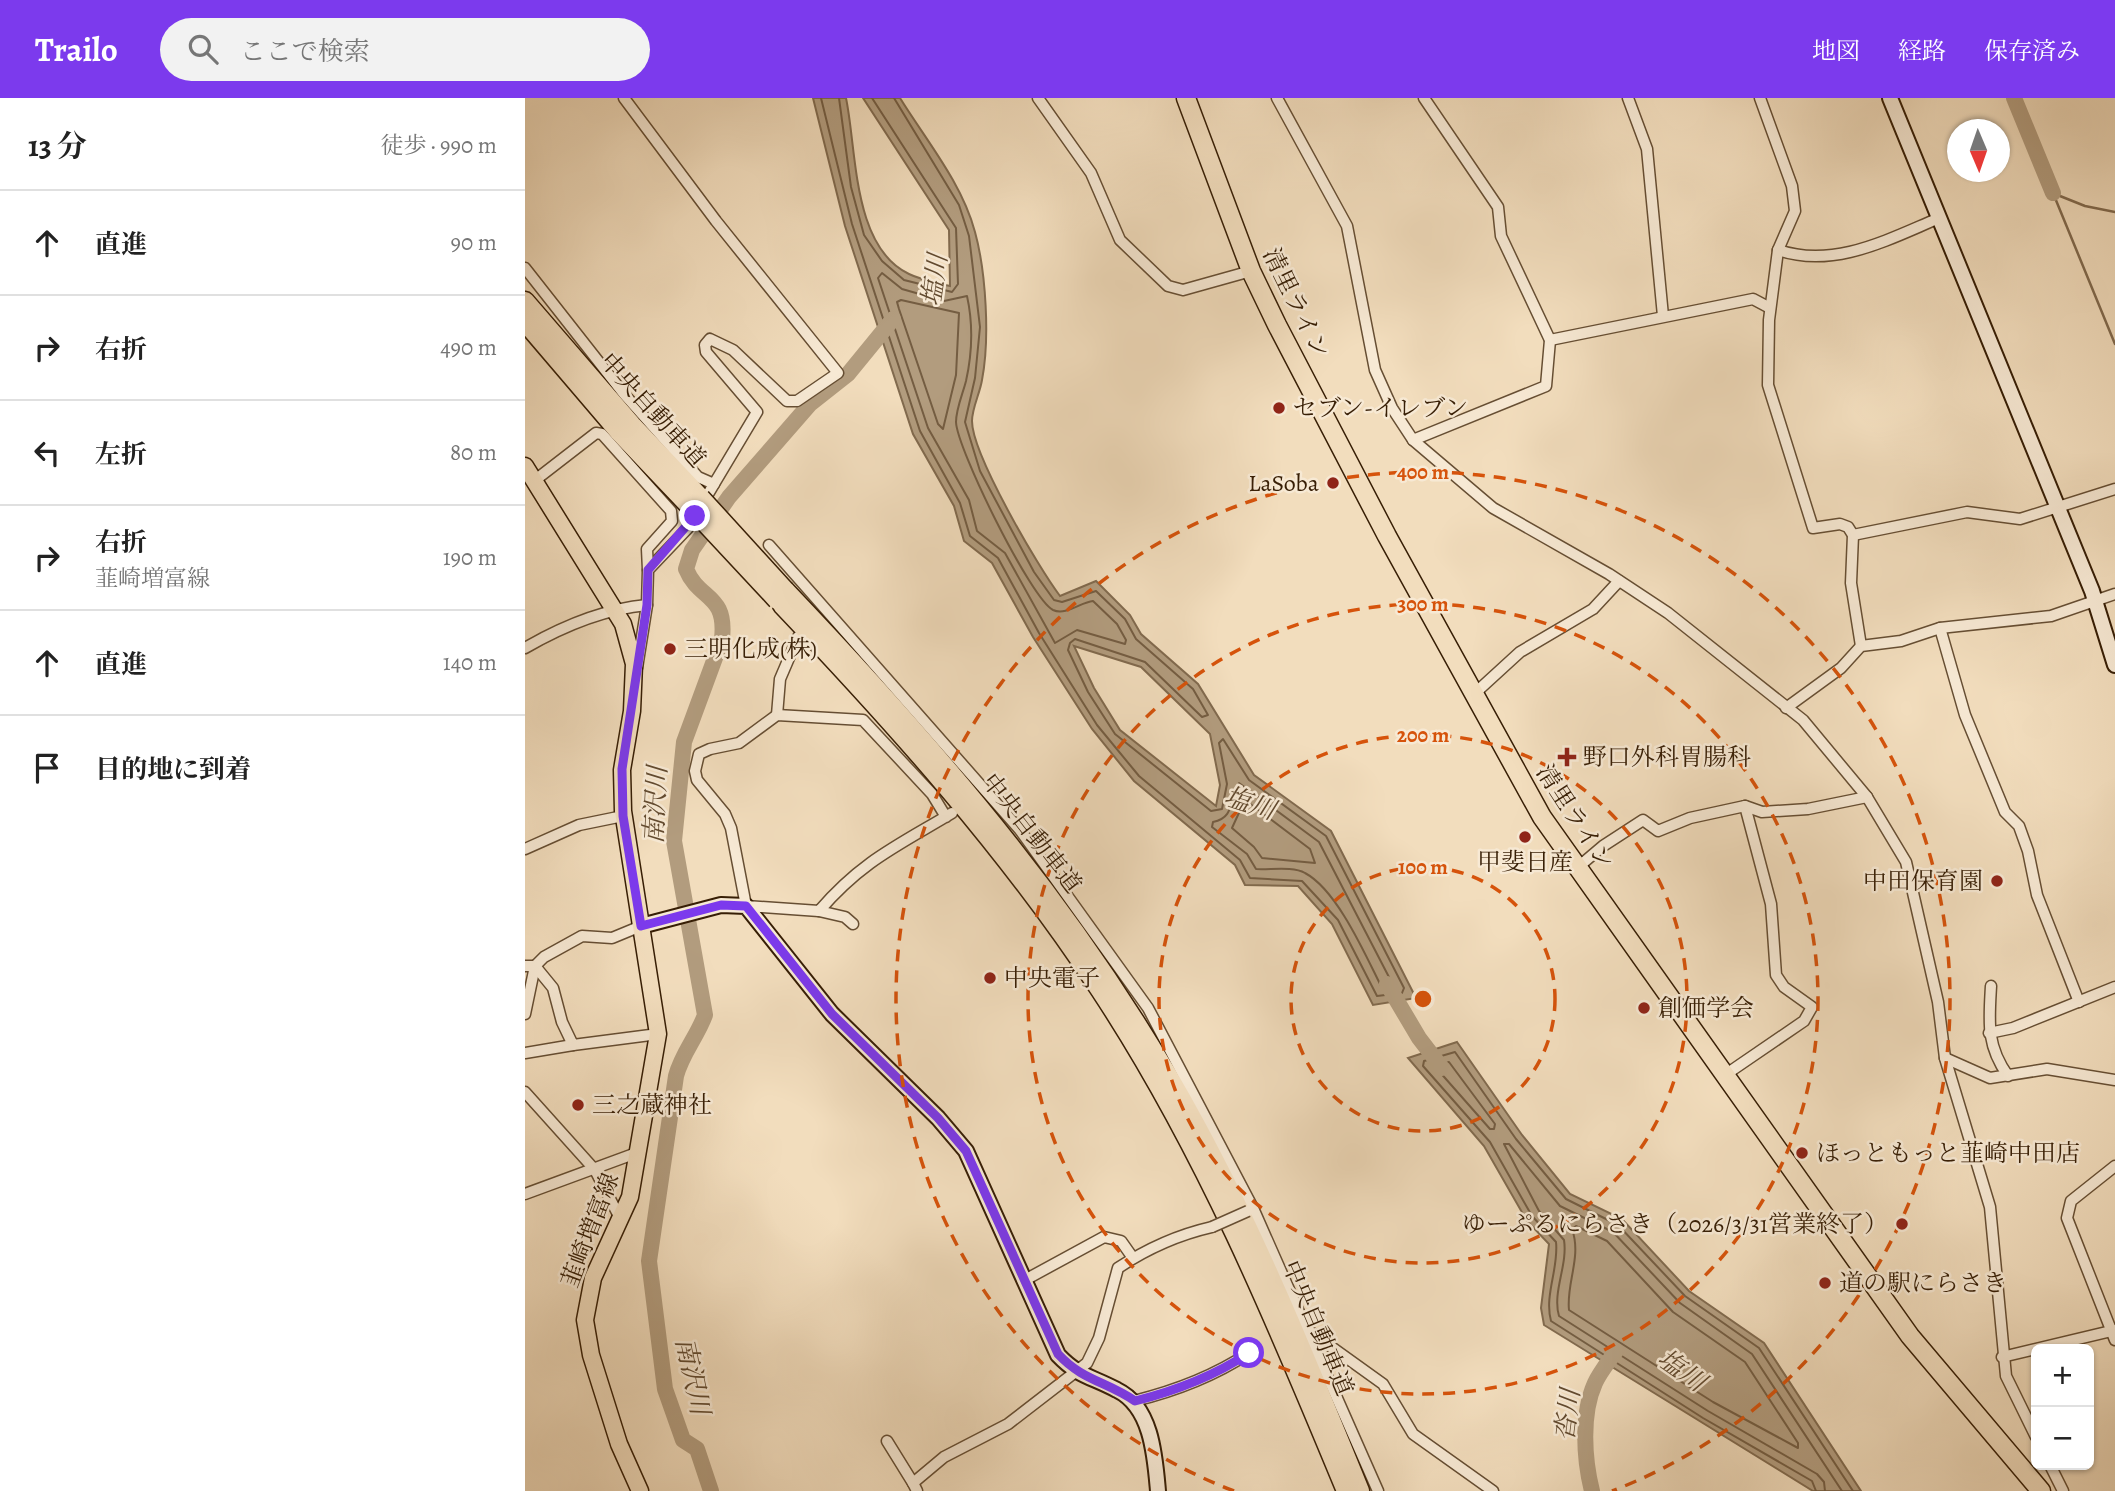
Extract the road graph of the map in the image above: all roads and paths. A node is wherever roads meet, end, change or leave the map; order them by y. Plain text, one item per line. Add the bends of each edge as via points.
1 (624, 98) edge
2 (1038, 98) edge
3 (1185, 98) edge
4 (1277, 98) edge
5 (1424, 98) edge
6 (1628, 98) edge
7 (1760, 98) edge
8 (1890, 98) edge
9 (1937, 219) junction
10 (1778, 250) junction
11 (525, 268) edge
12 (1251, 271) junction
13 (525, 300) edge
14 (1770, 309) junction
15 (1663, 316) junction
16 (525, 322) edge
17 (1550, 340) junction
18 (1413, 440) junction
19 (525, 466) edge
20 (534, 481) junction
21 (714, 484) junction
22 (2115, 489) edge
23 (698, 505) junction
24 (2056, 509) junction
25 (1853, 535) junction
26 (769, 545) dead end
27 (648, 570) junction
28 (1619, 581) junction
29 (2115, 594) edge
30 (781, 595) junction
31 (2095, 601) junction
32 (647, 605) junction
33 (614, 608) junction
34 (1940, 628) junction
35 (798, 637) dead end
36 (2110, 637) edge
37 (1861, 646) junction
38 (525, 648) edge
39 (2115, 664) edge
40 (635, 679) junction
41 (1473, 695) junction
42 (1786, 708) junction
43 (777, 715) junction
44 (1867, 797) junction
45 (1745, 806) junction
46 (623, 816) junction
47 (525, 849) edge
48 (1577, 868) junction
49 (746, 906) junction
50 (819, 911) junction
51 (853, 924) dead end
52 (641, 926) junction
53 (530, 966) edge
54 (1991, 986) dead end
55 (2115, 987) edge
56 (2079, 1002) junction
57 (525, 1014) edge
58 (1989, 1033) junction
59 (659, 1034) junction
60 (573, 1045) junction
61 (525, 1053) edge
62 (1945, 1058) junction
63 (1725, 1076) junction
64 (2008, 1076) junction
65 (2115, 1080) edge
66 (525, 1092) edge
67 (639, 1152) junction
68 (2115, 1166) edge
69 (595, 1170) junction
70 (525, 1194) edge
71 (1250, 1209) junction
72 (622, 1220) junction
73 (1133, 1258) junction
74 (1023, 1281) junction
75 (1305, 1328) junction
76 (2114, 1334) edge
77 (1249, 1353) dead end
78 (2002, 1357) junction
79 (1075, 1373) junction
80 (1135, 1401) junction
81 (2031, 1427) edge
82 (887, 1441) dead end
83 (2052, 1470) edge
84 (915, 1487) edge
85 (640, 1491) edge
86 (1158, 1491) edge
87 (1346, 1491) edge
88 (1360, 1491) edge
89 (1378, 1491) edge
90 (1493, 1491) edge
91 (2041, 1491) edge
92 (2063, 1491) edge

1 - 21 street via 838,373 797,401 787,401 733,350 710,339 706,352 757,412
2 - 12 street via 1091,173 1120,240 1168,286 1182,290
3 - 12 highway, 清里ライン
4 - 18 street via 1347,226 1375,370
5 - 17 street via 1498,207 1501,236
6 - 15 street via 1650,164
7 - 10 street via 1792,186 1795,211
8 - 9 street
9 - 10 street via 1861,251 1800,257
9 - 24 street
10 - 14 street
11 - 21 street via 633,404 698,477
12 - 41 highway, 清里ライン
13 - 23 highway, 中央自動車道
14 - 15 street via 1753,299
14 - 25 street via 1768,385 1813,528 1840,524
15 - 17 street
16 - 23 highway, 中央自動車道 via 618,431
17 - 18 street via 1546,386
18 - 28 street via 1493,508
19 - 20 main road, 韮崎増富線
20 - 27 street via 596,433 602,434 671,511 672,521 647,549
20 - 33 main road, 韮崎増富線
21 - 27 street via 688,528
22 - 24 street
23 - 30 highway, 中央自動車道, bridge
24 - 25 street via 2020,519 1967,512
24 - 31 street
25 - 37 street via 1851,583
26 - 71 street via 1020,830 1097,933 1154,1018
27 - 32 street
28 - 41 street via 1593,609 1520,652
28 - 42 street via 1668,613
29 - 31 street
30 - 87 highway, 中央自動車道 via 967,810 1101,991 1217,1196 1261,1287
30 - 88 highway, 中央自動車道 via 891,701 979,804 1111,984 1196,1125 1229,1190
31 - 34 street via 2051,616
31 - 36 street
32 - 33 street
32 - 40 street
33 - 38 street via 547,634
33 - 40 main road, 韮崎増富線 via 629,640
34 - 37 street via 1901,641
34 - 56 street via 1965,715 2005,812 2019,826 2037,895
35 - 43 street via 780,679
36 - 39 street
37 - 42 street via 1841,668
40 - 46 main road, 韮崎増富線 via 622,769
41 - 48 highway, 清里ライン via 1542,817
42 - 44 street via 1803,720
43 - 49 street via 739,743 699,754 696,762 697,780 731,828
43 - 50 street via 863,720 949,815 875,857
44 - 45 street via 1808,809 1762,812
44 - 62 street via 1906,862 1912,882
45 - 48 street via 1690,818 1658,831 1643,820
45 - 63 street via 1771,904 1776,975 1783,987 1812,1007 1804,1021
46 - 47 street via 579,825
46 - 52 main road, 韮崎増富線
48 - 63 highway, 清里ライン
49 - 50 street
49 - 52 street via 721,905
49 - 74 street via 832,1014 966,1151
50 - 51 street via 845,917
52 - 53 street via 612,939 582,936
52 - 59 main road, 韮崎増富線
53 - 57 street
53 - 60 street via 554,988
54 - 58 street
55 - 56 street
56 - 58 street
58 - 64 street via 1995,1058
59 - 60 street
59 - 67 main road, 韮崎増富線
60 - 61 street
62 - 64 street via 1990,1078
62 - 78 street via 1990,1207
63 - 91 highway, 清里ライン via 1910,1336
64 - 65 street via 2061,1069
66 - 69 street
67 - 69 street
67 - 72 main road, 韮崎増富線
68 - 76 street via 2071,1201 2067,1218
69 - 70 street
69 - 72 street
71 - 73 street, bridge via 1212,1227 1181,1234
71 - 75 street
72 - 85 main road, 韮崎増富線 via 589,1292 586,1337 619,1444
73 - 74 street via 1121,1241 1104,1237
73 - 79 street via 1118,1268 1099,1338 1087,1363
74 - 79 street via 1058,1354
75 - 89 street
75 - 90 street via 1383,1384 1413,1434
76 - 78 street
77 - 80 street via 1167,1393
78 - 81 street via 2008,1382
79 - 80 street
79 - 84 street via 1008,1424 944,1457
80 - 86 street via 1150,1439
82 - 84 street
83 - 92 street

